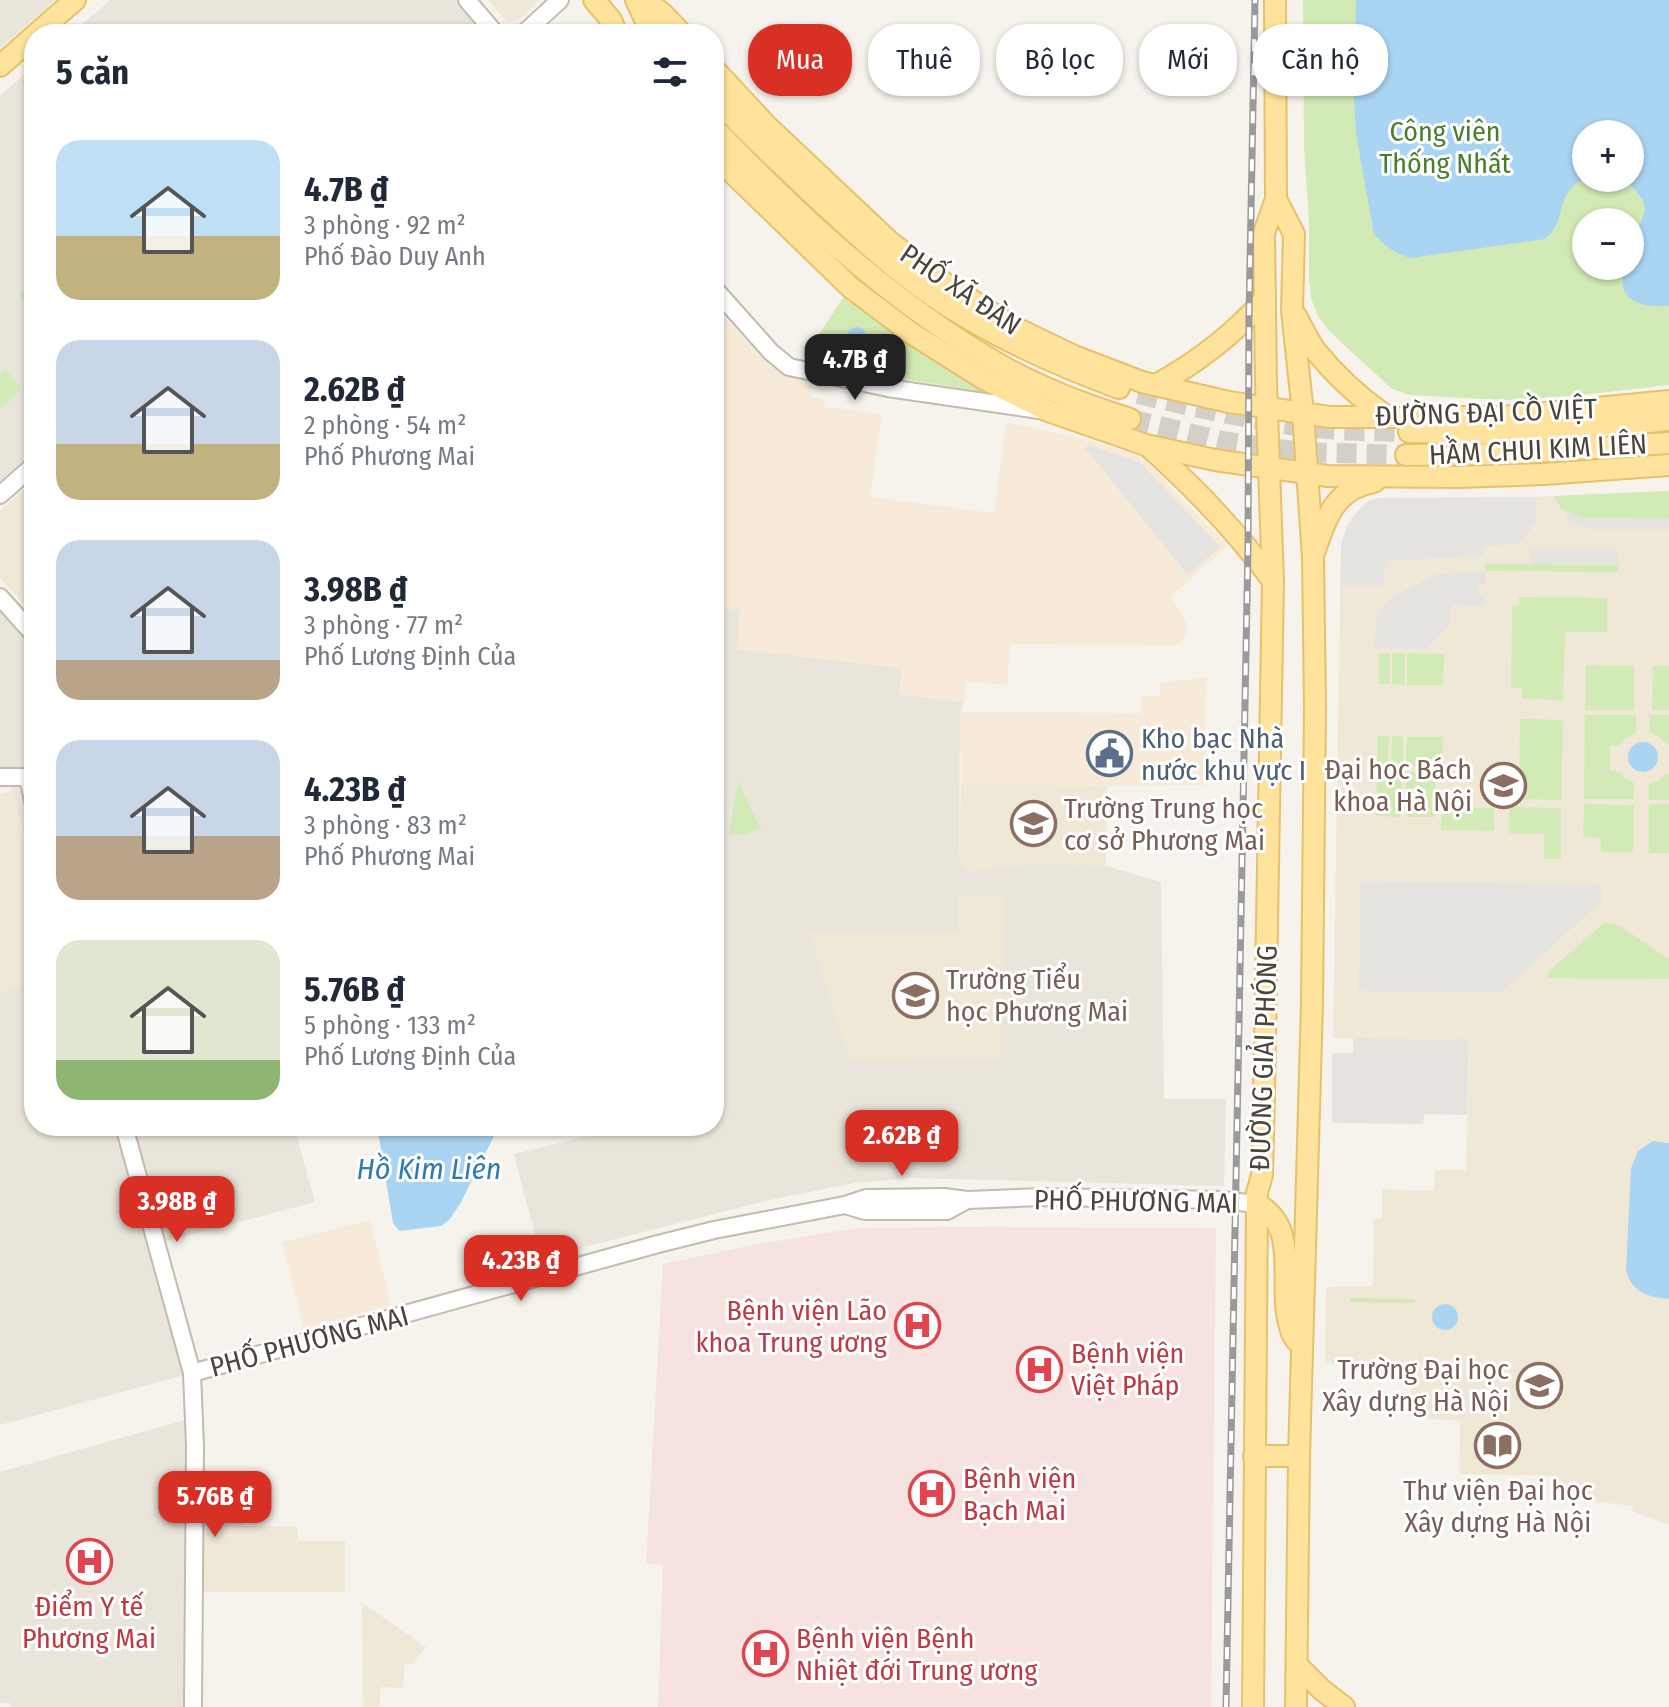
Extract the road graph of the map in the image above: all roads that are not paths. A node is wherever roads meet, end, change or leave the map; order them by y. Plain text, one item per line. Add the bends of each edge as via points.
1 (75, 0) edge
2 (467, 0) edge
3 (560, 0) edge
4 (594, 0) edge
5 (636, 0) edge
6 (645, 0) edge
7 (1275, 0) edge
8 (48, 24) edge
9 (487, 24) edge
10 (534, 24) edge
11 (614, 24) edge
12 (647, 24) edge
13 (672, 24) edge
14 (24, 45) edge
15 (0, 66) edge
16 (724, 80) edge
17 (724, 108) edge
18 (724, 138) edge
19 (724, 165) edge
20 (1276, 199) junction
21 (724, 299) edge
22 (1265, 299) junction
23 (1292, 311) junction
24 (1147, 390) junction
25 (1669, 401) edge
26 (1267, 408) junction
27 (1048, 411) junction
28 (1303, 413) junction
29 (1386, 416) junction
30 (1130, 419) tunnel mouth
31 (1669, 420) edge
32 (1409, 432) tunnel mouth
33 (1669, 443) edge
34 (1146, 445) junction
35 (1406, 455) tunnel mouth
36 (1669, 465) edge
37 (1268, 469) junction
38 (24, 474) edge
39 (1306, 474) junction
40 (1402, 476) junction
41 (0, 495) edge
42 (1313, 557) junction
43 (1273, 581) junction
44 (0, 597) edge
45 (24, 624) edge
46 (24, 775) edge
47 (0, 777) edge
48 (127, 1136) edge
49 (1257, 1204) junction
50 (1302, 1347) junction
51 (192, 1373) junction
52 (1254, 1456) junction
53 (1299, 1456) junction
54 (1297, 1665) junction
55 (193, 1707) edge
56 (1253, 1707) edge
57 (1296, 1707) edge
58 (1344, 1707) edge

1 - 8 main road
2 - 9 street
3 - 10 street
4 - 11 main road
5 - 12 main road
6 - 13 main road
7 - 20 main road
14 - 15 main road
16 - 24 main road, PHỐ XÃ ĐÀN via 890,242 946,284 1014,327 1142,382
17 - 24 main road via 879,256 935,298 1056,364
18 - 30 main road via 807,221 926,318 997,363 1072,400
19 - 27 main road via 850,287 984,379
20 - 22 main road, ĐƯỜNG GIẢI PHÓNG via 1264,233
20 - 23 main road, ĐƯỜNG GIẢI PHÓNG via 1294,234
21 - 27 street via 789,367 888,388
22 - 24 main road via 1200,358
22 - 26 main road, ĐƯỜNG GIẢI PHÓNG
23 - 28 main road, ĐƯỜNG GIẢI PHÓNG
23 - 29 main road via 1322,358
24 - 26 main road, PHỐ XÃ ĐÀN
25 - 29 main road, ĐƯỜNG ĐẠI CỒ VIỆT via 1503,417
26 - 28 main road, ĐƯỜNG ĐẠI CỒ VIỆT
26 - 37 main road, ĐƯỜNG GIẢI PHÓNG
27 - 34 main road
28 - 29 main road, ĐƯỜNG ĐẠI CỒ VIỆT
28 - 39 main road, ĐƯỜNG GIẢI PHÓNG
31 - 32 main road, HẦM CHUI KIM LIÊN via 1507,434
33 - 35 main road, HẦM CHUI KIM LIÊN
34 - 37 main road
34 - 43 main road via 1248,546
36 - 40 main road
37 - 39 main road
37 - 43 main road, ĐƯỜNG GIẢI PHÓNG
38 - 41 street
39 - 40 main road
39 - 42 main road, ĐƯỜNG GIẢI PHÓNG
40 - 42 main road via 1363,484 1341,496
42 - 50 main road, ĐƯỜNG GIẢI PHÓNG via 1313,942
43 - 49 main road, ĐƯỜNG GIẢI PHÓNG via 1262,1175
44 - 45 street
46 - 47 street
48 - 51 street
49 - 50 main road via 1282,1231 1285,1310 1293,1338
49 - 51 street, PHỐ PHƯƠNG MAI via 1057,1198 967,1200 947,1211 865,1211 845,1205 658,1244
49 - 52 main road, ĐƯỜNG GIẢI PHÓNG
50 - 53 main road, ĐƯỜNG GIẢI PHÓNG
51 - 55 street
52 - 53 main road
52 - 56 main road, ĐƯỜNG GIẢI PHÓNG
53 - 54 main road, ĐƯỜNG GIẢI PHÓNG
54 - 57 main road, ĐƯỜNG GIẢI PHÓNG
54 - 58 main road

